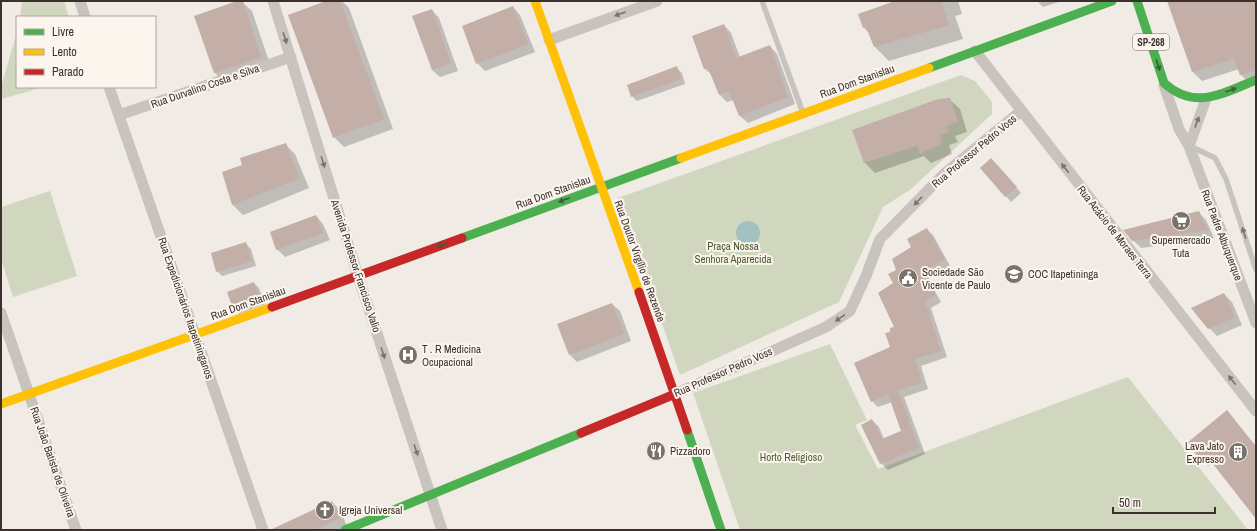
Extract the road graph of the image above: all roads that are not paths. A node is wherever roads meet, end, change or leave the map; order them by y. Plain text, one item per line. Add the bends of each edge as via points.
1 (80, 1) edge
2 (273, 1) edge
3 (535, 1) edge
4 (657, 1) edge
5 (762, 1) edge
6 (1112, 1) edge
7 (1138, 1) edge
8 (85, 16) edge
9 (548, 40) junction
10 (975, 51) junction
11 (291, 56) junction
12 (1256, 80) edge
13 (1164, 83) junction
14 (110, 88) edge
15 (1206, 99) junction
16 (1021, 111) junction
17 (803, 114) junction
18 (119, 115) junction
19 (1189, 146) junction
20 (601, 187) junction
21 (1256, 270) edge
22 (358, 276) junction
23 (1, 313) edge
24 (1256, 323) edge
25 (195, 334) junction
26 (30, 393) junction
27 (675, 394) junction
28 (1, 404) edge
29 (1256, 411) edge
30 (431, 495) junction
31 (76, 530) edge
32 (263, 530) edge
33 (345, 530) edge
34 (442, 530) edge
35 (721, 530) edge

1 - 8 street
2 -> 11 street, Avenida Professor Francisco Valio
3 - 9 street, Rua Doutor Virgílio de Rezende
4 -> 9 street
5 - 17 lane
6 - 10 street, Rua Dom Stanislau
7 -> 13 street, Rua Padre Albuquerque / SP-268
9 - 20 street, Rua Doutor Virgílio de Rezende
10 - 16 street, Rua Acácio de Moraes Terra
10 - 17 street, Rua Dom Stanislau
11 - 18 street, Rua Durvalino Costa e Silva
11 -> 22 street, Avenida Professor Francisco Valio
15 -> 12 street
13 - 15 street via 1170,91
13 - 19 street, Rua Padre Albuquerque via 1179,129
14 - 18 street, Rua Expedicionários Itapetininganos
19 -> 15 street
16 -> 27 street, Rua Professor Pedro Voss via 944,174 880,239 850,311 826,327
29 -> 16 street, Rua Acácio de Moraes Terra
17 - 20 street, Rua Dom Stanislau
18 - 25 street, Rua Expedicionários Itapetininganos
21 -> 19 lane via 1226,179 1215,158
19 - 24 street, Rua Padre Albuquerque
20 -> 22 street, Rua Dom Stanislau
20 - 27 street, Rua Doutor Virgílio de Rezende
22 - 25 street, Rua Dom Stanislau
22 -> 30 street, Avenida Professor Francisco Valio
23 - 26 street, Rua João Batista de Oliveira
25 - 26 street, Rua Dom Stanislau
25 - 32 street, Rua Expedicionários Itapetininganos
26 - 28 street, Rua Dom Stanislau
26 - 31 street, Rua João Batista de Oliveira
27 - 30 street, Rua Professor Pedro Voss
27 - 35 street, Rua Doutor Virgílio de Rezende
30 - 33 street, Rua Professor Pedro Voss
30 - 34 street, Avenida Professor Francisco Valio

